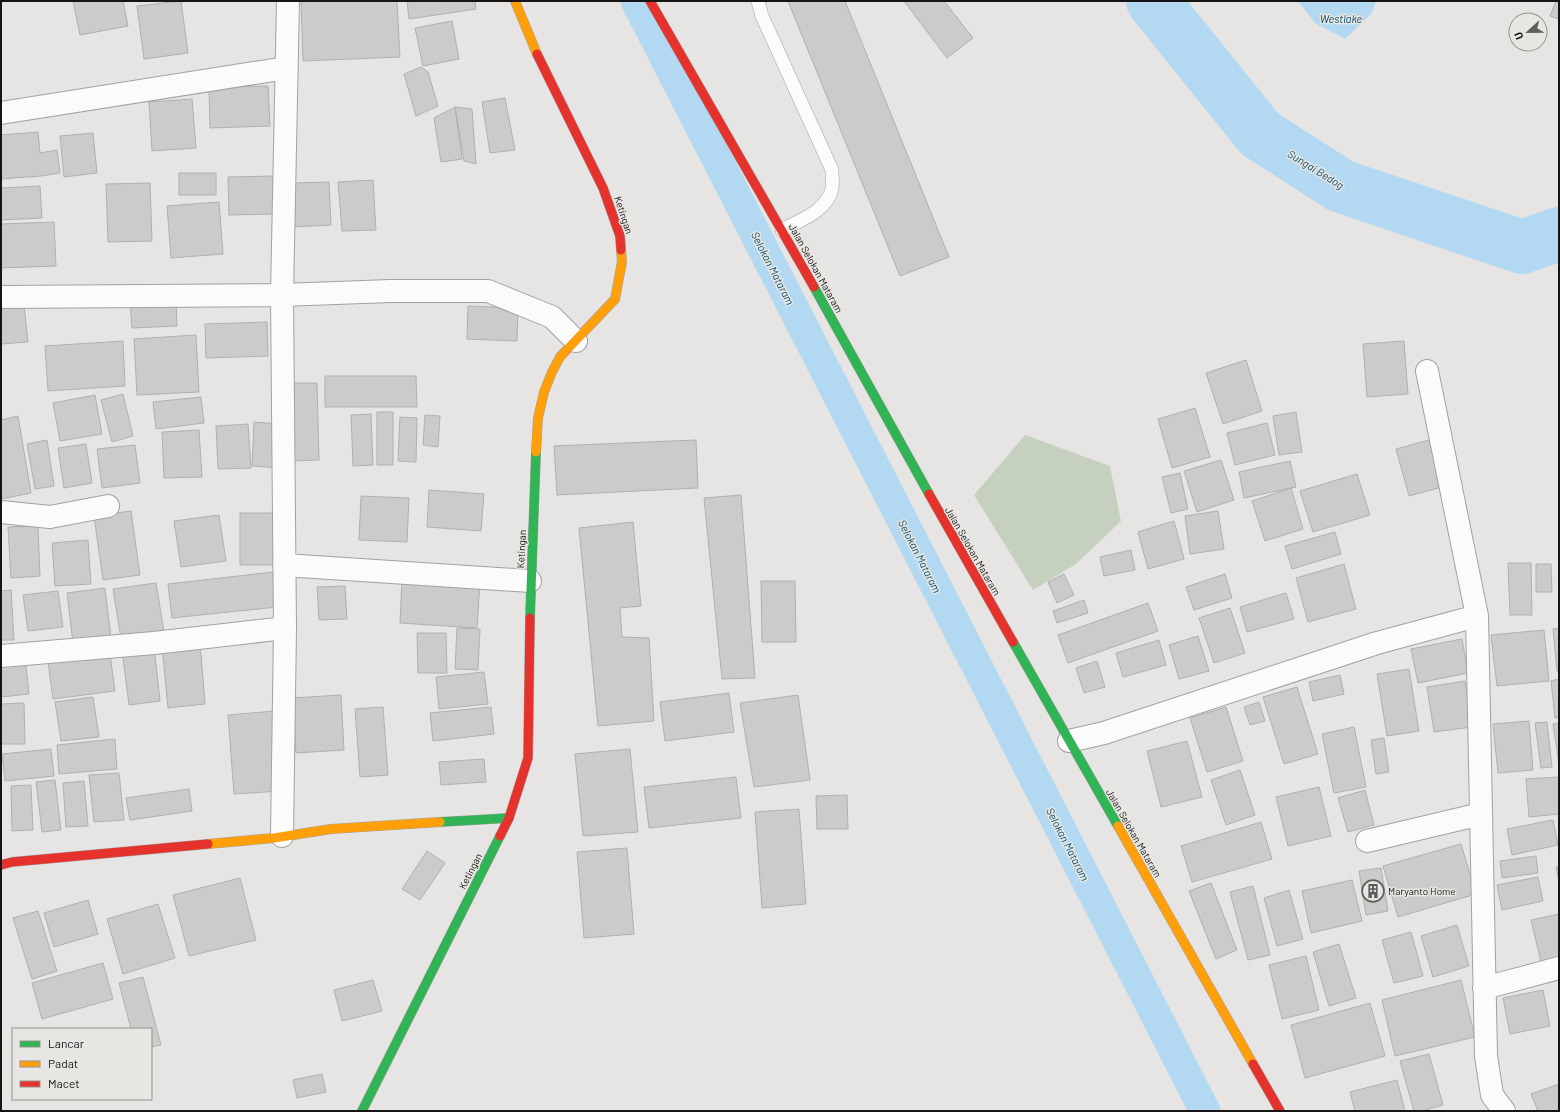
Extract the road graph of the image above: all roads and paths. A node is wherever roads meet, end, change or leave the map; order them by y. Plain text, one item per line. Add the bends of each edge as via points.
1 (288, 1) edge
2 (515, 1) edge
3 (650, 1) edge
4 (758, 1) edge
5 (286, 68) junction
6 (1, 113) edge
7 (782, 230) junction
8 (282, 295) junction
9 (1, 297) edge
10 (576, 341) junction
11 (1427, 371) dead end
12 (108, 506) dead end
13 (1, 512) edge
14 (284, 565) junction
15 (530, 581) junction
16 (1477, 616) junction
17 (285, 628) junction
18 (1, 656) edge
19 (1069, 741) junction
20 (1481, 814) junction
21 (509, 818) junction
22 (282, 836) junction
23 (1366, 841) dead end
24 (1, 865) edge
25 (1559, 968) edge
26 (1484, 988) junction
27 (362, 1111) edge
28 (1280, 1111) edge
29 (1504, 1111) edge

1 - 5 street
2 - 10 street, Ketingan via 530,39 603,188 620,236 622,262 615,298
3 - 7 street, Jalan Selokan Mataram
4 - 7 lane via 762,16 832,170 832,188 827,201 816,211
5 - 6 street
5 - 8 street
7 - 19 street, Jalan Selokan Mataram
8 - 9 street
8 - 10 street via 488,291 552,317
8 - 14 street
10 - 15 street, Ketingan via 560,357 552,372 538,418
11 - 16 street
12 - 13 street via 50,517
14 - 15 street
14 - 17 street
15 - 21 street, Ketingan via 528,758
16 - 19 street via 1377,644 1104,733
16 - 20 street
17 - 18 street via 154,643
17 - 22 street
19 - 28 street, Jalan Selokan Mataram
20 - 23 street
20 - 26 street
21 - 22 street via 331,829
21 - 27 street, Ketingan
22 - 24 street
25 - 26 street
26 - 29 street via 1486,1056 1492,1095

